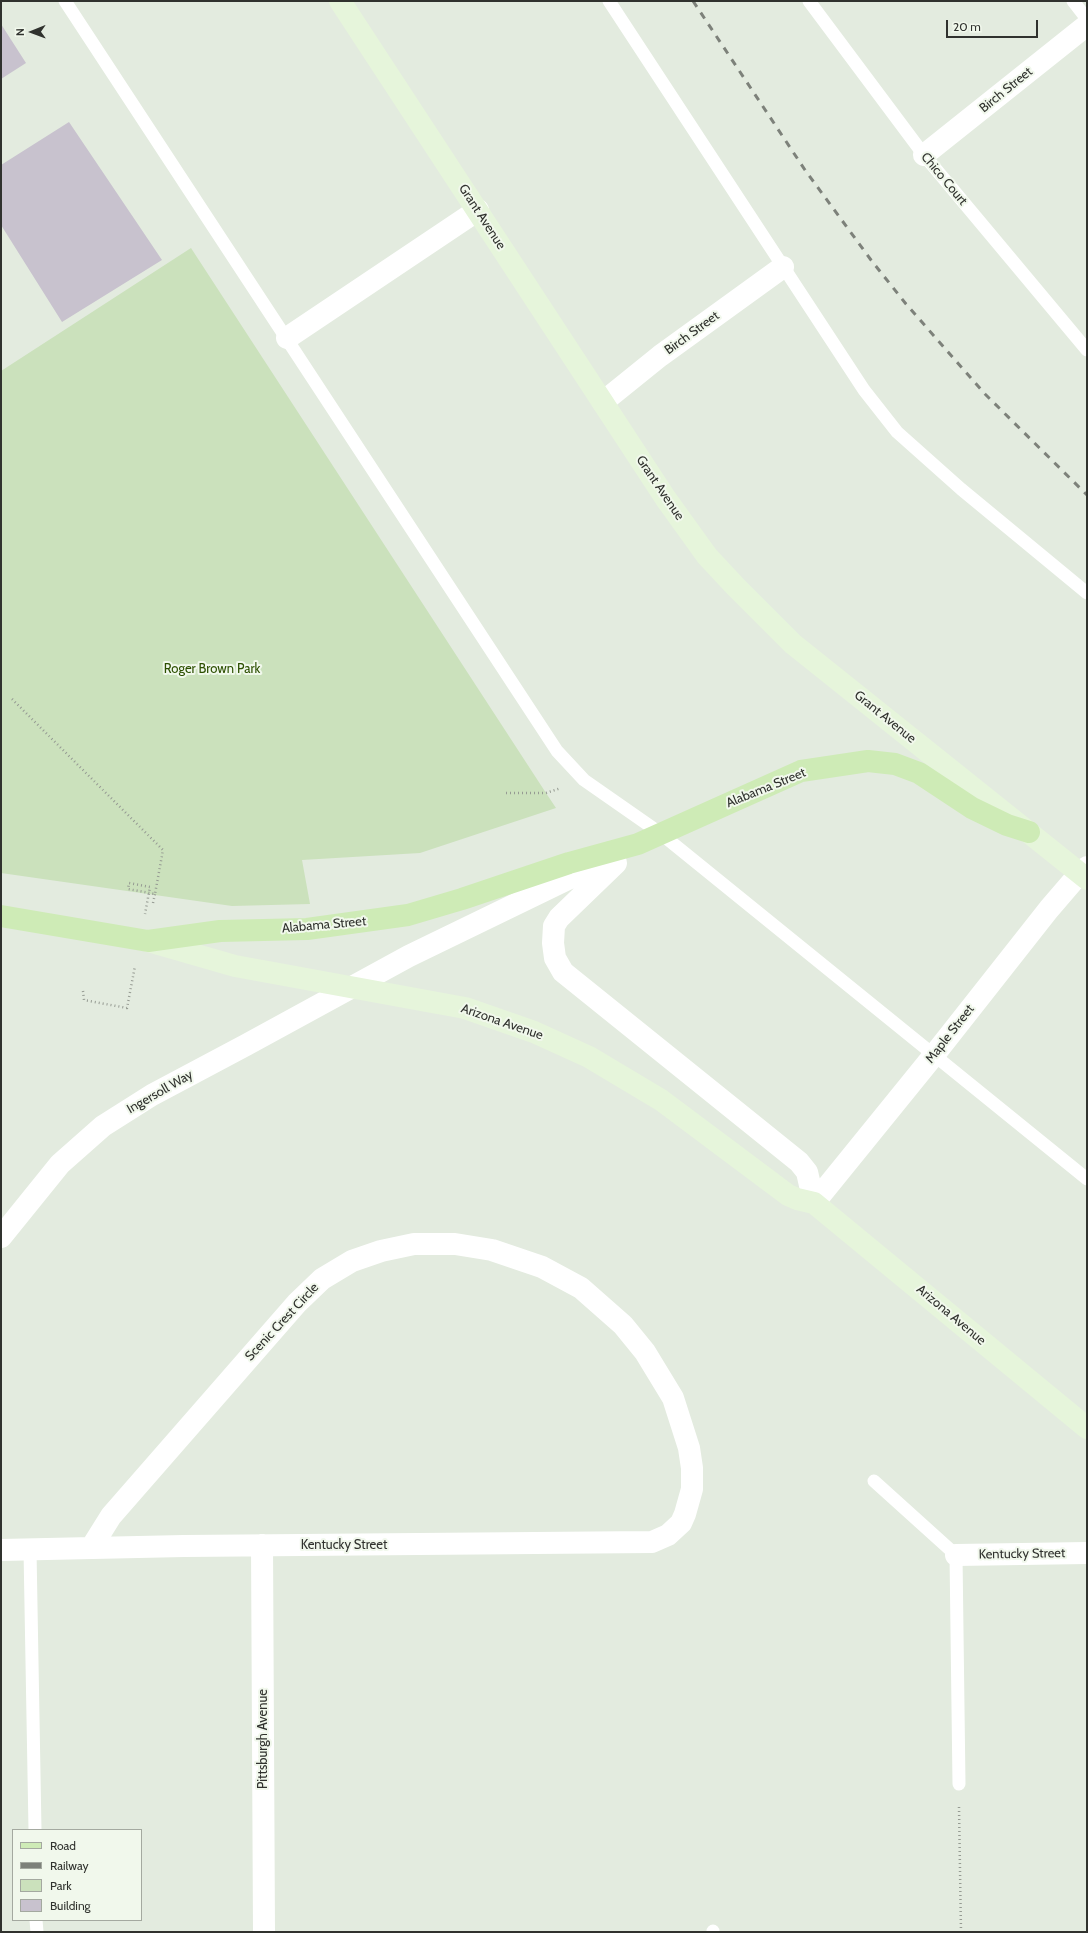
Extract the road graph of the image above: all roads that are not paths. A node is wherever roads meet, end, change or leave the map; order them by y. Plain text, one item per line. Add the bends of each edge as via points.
1 (64, 1) edge
2 (340, 1) edge
3 (609, 1) edge
4 (809, 1) edge
5 (1073, 1) edge
6 (1087, 19) edge
7 (1087, 25) edge
8 (924, 155) junction
9 (478, 210) junction
10 (783, 267) junction
11 (287, 338) junction
12 (1087, 350) edge
13 (603, 402) junction
14 (1087, 593) edge
15 (1029, 832) junction
16 (660, 833) junction
17 (638, 844) junction
18 (1085, 873) edge
19 (1, 916) edge
20 (148, 941) junction
21 (350, 987) junction
22 (934, 1055) junction
23 (1087, 1179) edge
24 (814, 1202) junction
25 (1, 1237) edge
26 (1087, 1428) edge
27 (874, 1481) dead end
28 (680, 1523) joint
29 (262, 1545) junction
30 (91, 1548) junction
31 (1, 1550) edge
32 (30, 1550) junction
33 (1087, 1553) edge
34 (956, 1555) junction
35 (959, 1784) road end
36 (35, 1829) edge
37 (36, 1921) edge
38 (37, 1932) edge
39 (264, 1932) edge

1 - 11 lane
2 - 9 main road, Grant Avenue
3 - 10 lane
4 - 8 lane, Chico Court
5 - 6 lane
7 - 8 street, Birch Street
8 - 12 lane, Chico Court
9 - 11 street
9 - 13 main road, Grant Avenue
10 - 13 street, Birch Street via 660,356
10 - 14 lane via 864,390 897,432 961,489
11 - 16 lane via 557,751 584,780
13 - 15 main road, Grant Avenue via 666,499 707,556 734,586 793,644
15 - 16 main road, Alabama Street via 972,808 919,773 895,764 868,761 801,771
15 - 18 main road, Grant Avenue
16 - 17 main road, Alabama Street
16 - 22 lane
17 - 20 main road, Alabama Street via 568,863 408,915 307,929 220,931
17 - 21 street, Alabama Street
17 - 24 street via 559,918 554,926 555,958 563,972 799,1162 807,1172
18 - 22 street, Maple Street
19 - 20 main road, Alabama Street
20 - 21 main road, Arizona Avenue via 235,966
21 - 24 main road, Arizona Avenue via 466,1008 534,1032 589,1057 661,1100 788,1195
21 - 25 street, Ingersoll Way via 152,1095 103,1126 60,1164
22 - 23 lane
22 - 24 street, Maple Street
24 - 26 main road, Arizona Avenue
27 - 34 lane
28 - 29 street, Kentucky Street via 668,1535 652,1542
28 - 30 street, Scenic Crest Circle via 692,1489 689,1448 673,1398 645,1352 624,1325 580,1288 542,1267 484,1249 455,1244 414,1244 352,1261 322,1280 307,1294 111,1516
29 - 30 street, Kentucky Street
29 - 39 street, Pittsburgh Avenue
30 - 32 street, Kentucky Street
31 - 32 street, Kentucky Street
32 - 36 lane
33 - 34 street, Kentucky Street
34 - 35 lane
37 - 38 lane

